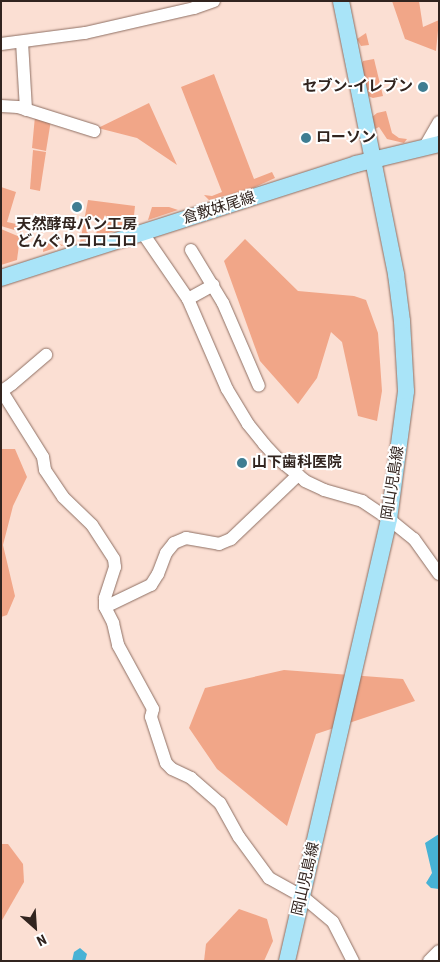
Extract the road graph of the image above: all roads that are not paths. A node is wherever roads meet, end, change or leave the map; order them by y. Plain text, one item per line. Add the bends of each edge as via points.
1 (214, 1) edge
2 (341, 1) edge
3 (22, 42) junction
4 (1, 44) edge
5 (1, 106) edge
6 (26, 110) junction
7 (439, 122) edge
8 (94, 131) dead end
9 (431, 146) edge
10 (374, 160) junction
11 (142, 232) junction
12 (191, 250) dead end
13 (1, 278) edge
14 (213, 285) junction
15 (188, 299) junction
16 (46, 355) dead end
17 (259, 386) dead end
18 (1, 390) edge
19 (298, 475) junction
20 (388, 519) junction
21 (439, 574) edge
22 (105, 607) junction
23 (302, 896) junction
24 (439, 951) edge
25 (287, 961) edge
26 (353, 961) edge
27 (429, 961) edge

1 - 3 street via 137,22
2 - 10 main road, 岡山児島線
3 - 4 street
3 - 6 street
5 - 6 street
6 - 8 street
7 - 9 street
9 - 10 main road, 倉敷妹尾線
10 - 11 main road, 倉敷妹尾線
10 - 20 main road, 岡山児島線 via 396,274 405,361 406,391
11 - 13 main road, 倉敷妹尾線
11 - 15 street
12 - 14 street
14 - 15 street
14 - 17 street
15 - 19 street via 227,389 248,424 277,458
16 - 18 street
18 - 22 street via 43,457 45,470 63,497 92,525 114,559
19 - 20 street via 324,490 362,501
19 - 22 street via 231,539 219,544 186,538 174,543 151,585
20 - 21 street via 414,539
20 - 23 main road, 岡山児島線
22 - 23 street via 118,645 154,709 151,717 166,763 191,778 220,803 269,878
23 - 25 main road, 岡山児島線
23 - 26 street via 333,922
24 - 27 street

